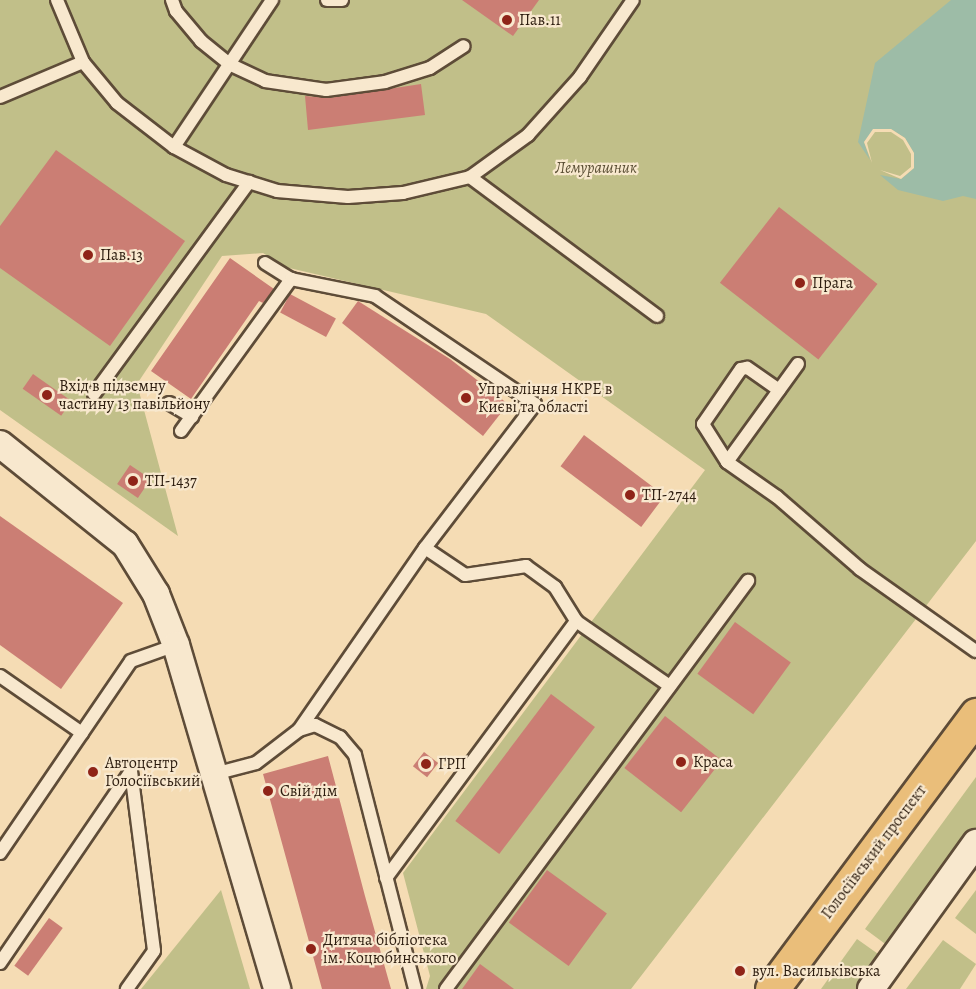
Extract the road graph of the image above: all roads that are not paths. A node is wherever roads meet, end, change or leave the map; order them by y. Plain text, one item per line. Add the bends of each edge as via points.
1 (57, 0) edge
2 (172, 0) edge
3 (272, 0) edge
4 (327, 0) edge
5 (342, 0) edge
6 (633, 0) edge
7 (464, 46) dead end
8 (83, 62) junction
9 (229, 64) junction
10 (0, 97) edge
11 (174, 147) junction
12 (470, 177) junction
13 (249, 182) junction
14 (265, 263) dead end
15 (291, 279) junction
16 (657, 316) dead end
17 (798, 364) dead end
18 (779, 390) junction
19 (94, 394) dead end
20 (169, 403) dead end
21 (192, 417) junction
22 (181, 431) dead end
23 (0, 444) edge
24 (727, 462) junction
25 (425, 548) junction
26 (748, 581) dead end
27 (576, 621) junction
28 (176, 645) junction
29 (976, 651) edge
30 (0, 676) edge
31 (670, 686) junction
32 (976, 715) edge
33 (299, 730) junction
34 (82, 733) junction
35 (214, 774) junction
36 (976, 843) edge
37 (0, 854) edge
38 (386, 878) junction
39 (0, 963) edge
40 (127, 989) edge
41 (277, 989) edge
42 (416, 989) edge
43 (446, 989) edge
44 (772, 989) edge
45 (871, 989) edge

1 - 8 lane
2 - 9 lane via 176,11 201,41
3 - 9 lane
4 - 5 lane
6 - 12 lane via 580,78 528,135
7 - 9 lane via 430,69 415,74 326,90 265,81
8 - 10 lane
8 - 11 lane via 117,104
9 - 11 lane
11 - 13 lane via 226,176
12 - 13 lane via 403,193 348,197 277,191
12 - 16 lane
13 - 19 lane
14 - 15 lane
15 - 21 lane
15 - 25 lane via 375,296 535,404
17 - 18 lane
18 - 24 lane
18 - 24 lane via 747,368 741,369 703,424
20 - 21 lane
21 - 22 lane
23 - 28 street via 125,544 156,594
24 - 29 lane via 777,497 860,569
25 - 27 lane via 465,574 526,566 555,587
25 - 33 lane
26 - 31 lane
27 - 31 lane
27 - 38 lane
28 - 34 lane via 131,661
28 - 35 street
30 - 34 lane
31 - 43 lane
32 - 44 highway, Голосіївський проспект
33 - 35 lane via 256,763
33 - 38 lane via 315,725 340,737 355,755
34 - 37 lane
35 - 41 street
36 - 45 street
38 - 42 lane
39 - 40 lane via 131,771 154,951

